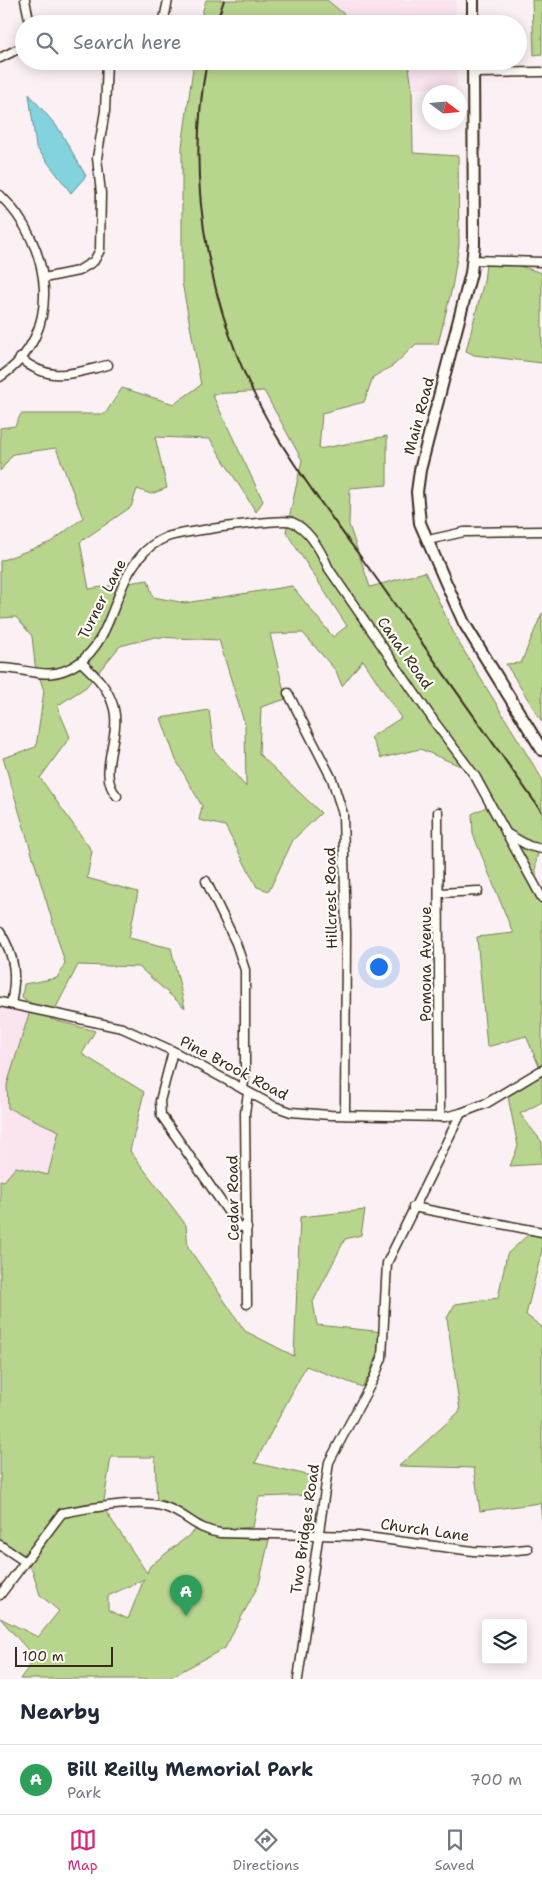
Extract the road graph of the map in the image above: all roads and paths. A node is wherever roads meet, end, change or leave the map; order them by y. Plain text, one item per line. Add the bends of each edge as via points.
1 (25, 0) edge
2 (168, 0) edge
3 (473, 0) edge
4 (28, 15) edge
5 (165, 15) edge
6 (473, 15) edge
7 (15, 50) edge
8 (0, 58) edge
9 (107, 70) edge
10 (542, 72) edge
11 (473, 73) joint
12 (0, 196) edge
13 (473, 260) junction
14 (542, 262) edge
15 (44, 278) junction
16 (20, 358) junction
17 (108, 365) dead end
18 (0, 377) edge
19 (258, 524) joint
20 (542, 531) edge
21 (428, 540) junction
22 (81, 662) junction
23 (0, 668) edge
24 (288, 693) dead end
25 (538, 736) edge
26 (542, 750) edge
27 (117, 796) dead end
28 (438, 812) dead end
29 (506, 833) junction
30 (542, 849) edge
31 (206, 881) dead end
32 (478, 891) dead end
33 (440, 893) junction
34 (542, 898) edge
35 (0, 932) edge
36 (0, 1002) edge
37 (11, 1004) junction
38 (172, 1051) junction
39 (542, 1070) edge
40 (245, 1091) junction
41 (461, 1113) junction
42 (345, 1115) junction
43 (440, 1117) junction
44 (413, 1207) junction
45 (247, 1228) junction
46 (542, 1232) edge
47 (248, 1304) dead end
48 (318, 1534) junction
49 (0, 1545) edge
50 (528, 1549) dead end
51 (24, 1561) junction
52 (0, 1595) edge
53 (298, 1679) edge

1 - 4 street
2 - 5 street
3 - 6 main road
7 - 8 street
9 - 15 street via 105,111 97,158 101,193 100,250 94,261 78,272
10 - 11 street
11 - 13 main road, Main Road
12 - 15 street via 19,216 40,260
13 - 14 street
13 - 21 main road, Main Road via 417,492 420,523
15 - 16 street via 44,307 40,324
16 - 17 street via 36,370 52,375
16 - 18 street
19 - 22 street, Turner Lane via 176,534 152,546 133,565 101,636
19 - 29 street, Canal Road via 281,520 291,522 316,545 436,724 475,776
20 - 21 street via 464,532
21 - 25 main road, Main Road via 464,623
22 - 23 street, Turner Lane via 63,672 45,675
22 - 27 street via 103,684 114,708 115,735 108,778 110,789
24 - 42 street, Hillcrest Road via 332,780 344,814
25 - 26 main road, Main Road
28 - 33 street, Pomona Avenue
29 - 30 street via 529,846
29 - 34 street, Canal Road
31 - 40 street, Cedar Road via 236,943 245,970
32 - 33 street
33 - 43 street, Pomona Avenue
35 - 37 street via 9,946 15,968
36 - 37 street, Pine Brook Road
37 - 38 street, Pine Brook Road via 122,1028
38 - 40 street, Pine Brook Road
38 - 45 street via 160,1101 161,1115 238,1226
39 - 41 street, Pine Brook Road via 487,1103
40 - 42 street, Pine Brook Road via 291,1112
40 - 45 street, Cedar Road
41 - 43 street, Pine Brook Road
41 - 44 street, Two Bridges Road
42 - 43 street, Pine Brook Road
44 - 46 street
44 - 48 street, Two Bridges Road via 387,1263 382,1358 331,1456
45 - 47 street, Cedar Road
48 - 50 street, Church Lane via 376,1537 473,1551
48 - 51 street, Church Lane via 207,1531 165,1506 145,1503 62,1513
48 - 53 street, Two Bridges Road
49 - 51 street
51 - 52 street, Church Lane

